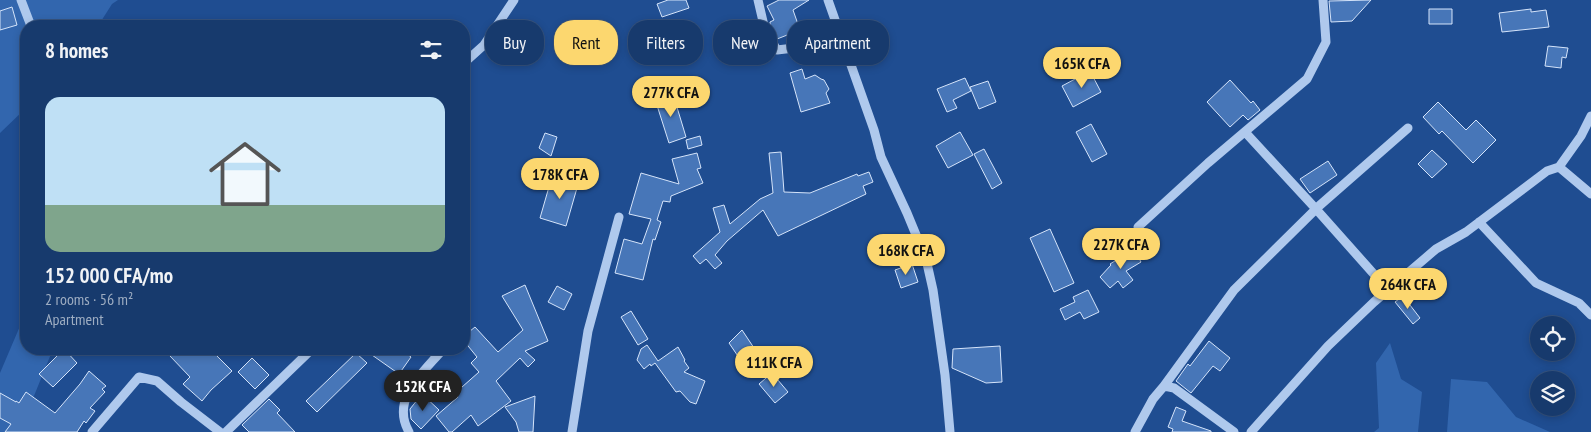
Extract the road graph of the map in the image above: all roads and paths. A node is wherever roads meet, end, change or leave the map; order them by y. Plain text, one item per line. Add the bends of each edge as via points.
1 (21, 0) edge
2 (514, 0) edge
3 (758, 0) edge
4 (828, 0) edge
5 (1323, 0) edge
6 (29, 20) edge
7 (835, 20) edge
8 (787, 49) edge
9 (470, 58) edge
10 (851, 65) edge
11 (1591, 116) edge
12 (1408, 128) dead end
13 (1245, 132) junction
14 (1559, 167) junction
15 (1591, 194) edge
16 (1316, 209) junction
17 (619, 218) dead end
18 (1479, 222) junction
19 (1138, 227) dead end
20 (1388, 290) junction
21 (1591, 315) edge
22 (306, 355) edge
23 (438, 355) edge
24 (1164, 386) junction
25 (92, 432) edge
26 (220, 432) edge
27 (226, 432) edge
28 (409, 432) edge
29 (572, 432) edge
30 (950, 432) edge
31 (1135, 432) edge
32 (1234, 432) edge
33 (1251, 432) edge

1 - 6 street
2 - 9 street via 484,45
3 - 8 street via 765,30 777,50
4 - 7 street
5 - 13 street via 1326,42 1307,79
10 - 30 street via 881,158 926,259 945,375
11 - 14 street
12 - 16 street
13 - 16 street
13 - 19 street
14 - 15 street
14 - 18 street via 1547,171
16 - 20 street
16 - 24 street via 1234,290
17 - 29 street via 588,331
18 - 20 street via 1436,249
18 - 21 street via 1536,283 1579,303
20 - 33 street via 1328,346
22 - 27 street
23 - 28 street via 408,390 402,408
24 - 31 street
24 - 32 street via 1174,388
25 - 26 street via 139,377 157,381

